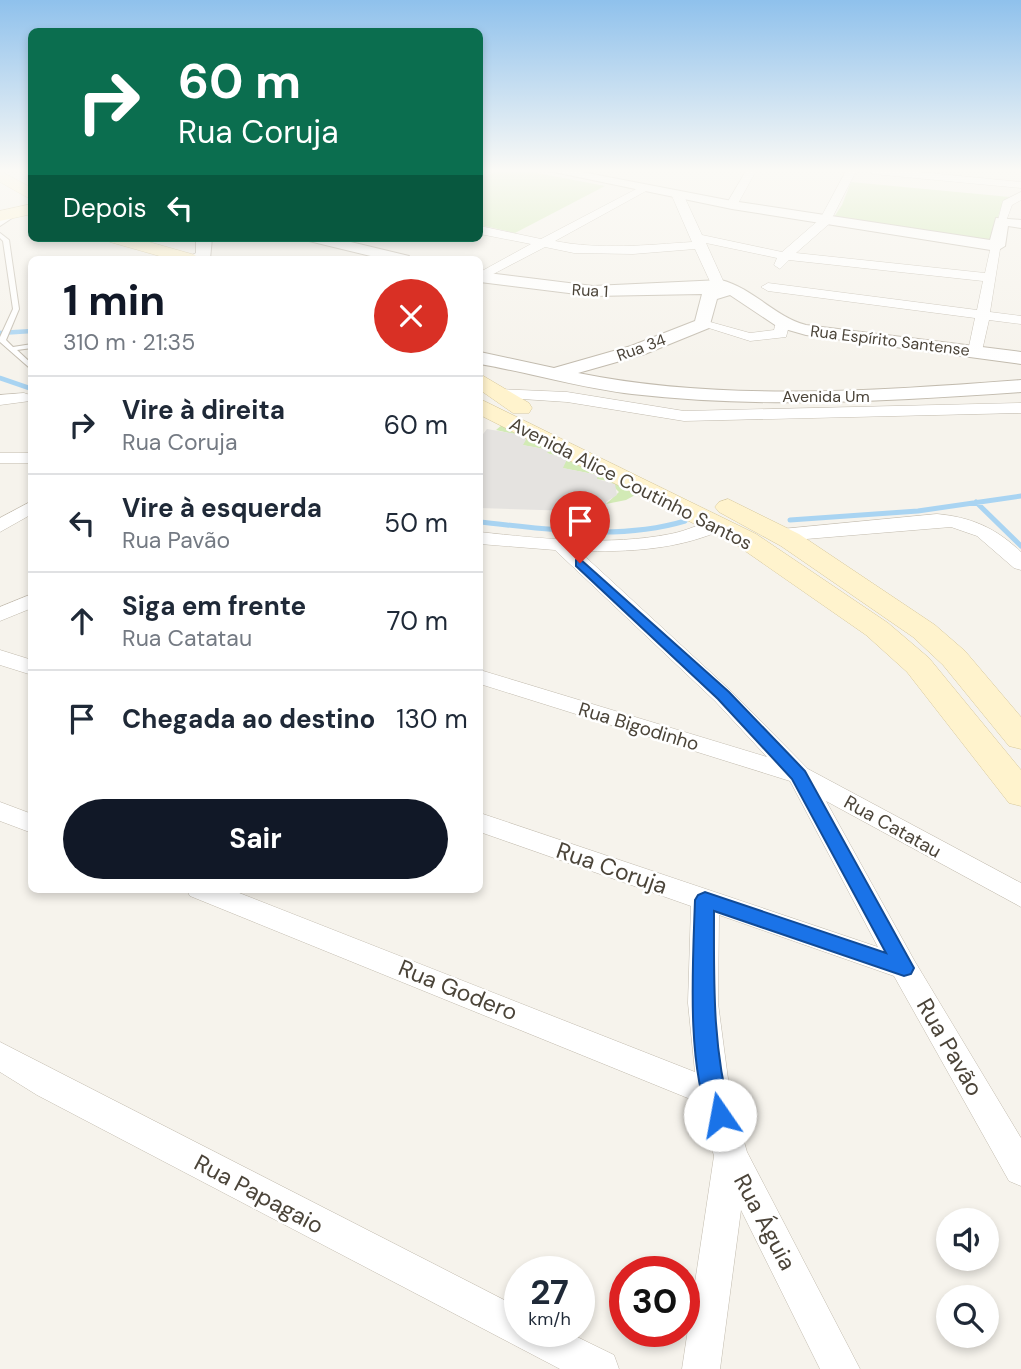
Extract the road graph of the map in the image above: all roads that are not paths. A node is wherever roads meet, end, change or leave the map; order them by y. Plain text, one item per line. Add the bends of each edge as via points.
1 (8, 235) edge
2 (502, 235) edge
3 (559, 235) edge
4 (694, 235) edge
5 (809, 235) edge
6 (920, 235) edge
7 (998, 235) edge
8 (137, 242) edge
9 (156, 242) edge
10 (331, 242) edge
11 (697, 242) junction
12 (543, 244) junction
13 (996, 246) junction
14 (200, 254) edge
15 (390, 256) edge
16 (785, 256) junction
17 (483, 275) edge
18 (483, 277) edge
19 (991, 278) junction
20 (768, 287) junction
21 (715, 289) junction
22 (764, 308) junction
23 (981, 313) junction
24 (1021, 320) edge
25 (783, 322) junction
26 (703, 324) junction
27 (28, 347) edge
28 (11, 349) junction
29 (975, 351) junction
30 (1021, 358) edge
31 (28, 364) edge
32 (579, 369) junction
33 (543, 372) junction
34 (487, 380) edge
35 (1021, 386) edge
36 (630, 388) junction
37 (24, 398) dead end
38 (0, 400) edge
39 (1021, 408) edge
40 (0, 457) edge
41 (28, 458) edge
42 (28, 508) edge
43 (718, 525) junction
44 (0, 526) edge
45 (782, 535) junction
46 (483, 538) edge
47 (560, 544) junction
48 (1021, 564) edge
49 (28, 602) edge
50 (0, 615) edge
51 (0, 657) edge
52 (28, 667) edge
53 (483, 678) edge
54 (1021, 738) edge
55 (799, 775) junction
56 (1021, 794) edge
57 (0, 811) edge
58 (28, 822) edge
59 (483, 823) edge
60 (210, 893) edge
61 (1021, 896) edge
62 (705, 900) junction
63 (904, 968) junction
64 (0, 1056) edge
65 (714, 1094) junction
66 (731, 1156) junction
67 (1021, 1170) edge
68 (504, 1320) edge
69 (557, 1347) edge
70 (600, 1369) edge
71 (701, 1369) edge
72 (841, 1369) edge

1 - 28 lane via 16,294 16,309 5,334
2 - 12 street
3 - 12 street
4 - 11 street
5 - 16 street
6 - 13 street
7 - 13 street
8 - 14 main road
9 - 14 main road
10 - 15 street
11 - 12 street via 602,251
11 - 16 street
11 - 21 street
12 - 17 street
13 - 19 street
16 - 19 street
16 - 20 street
18 - 21 street, Rua 1 via 593,291
19 - 23 street
20 - 22 street
20 - 23 street
21 - 22 street, Rua Espírito Santense
21 - 26 street via 706,304
22 - 25 street, Rua Espírito Santense
23 - 24 street
23 - 29 street
25 - 26 street via 781,334 761,338
25 - 29 street, Rua Espírito Santense via 818,332
26 - 32 street, Rua 34
27 - 28 lane
28 - 31 lane
29 - 30 street, Rua Espírito Santense
32 - 33 street
32 - 34 street, Avenida Um via 550,363
32 - 36 street, Avenida Um
33 - 34 street, Avenida Um
33 - 36 street, Avenida Um
34 - 39 street via 684,416
34 - 43 main road, Avenida Alice Coutinho Santos
34 - 45 main road, Avenida Alice Coutinho Santos
35 - 36 street, Avenida Um via 815,398
37 - 38 street
40 - 41 street
42 - 44 street
43 - 47 street via 694,536
43 - 56 main road, Avenida Alice Coutinho Santos via 764,551 907,653
45 - 48 street via 960,521 996,538
45 - 54 main road, Avenida Alice Coutinho Santos via 940,644
46 - 47 street
47 - 55 street, Rua Catatau via 723,696
49 - 50 street
51 - 52 street
53 - 55 street, Rua Bigodinho
55 - 61 street, Rua Catatau
55 - 63 street, Rua Pavão
57 - 58 street
59 - 62 street, Rua Coruja
60 - 65 street, Rua Godero
62 - 63 street, Rua Coruja
62 - 65 street, Rua Águia via 703,1003
63 - 67 street, Rua Pavão
64 - 68 street, Rua Papagaio
65 - 66 street, Rua Águia
66 - 71 street
66 - 72 street, Rua Águia
69 - 70 street

